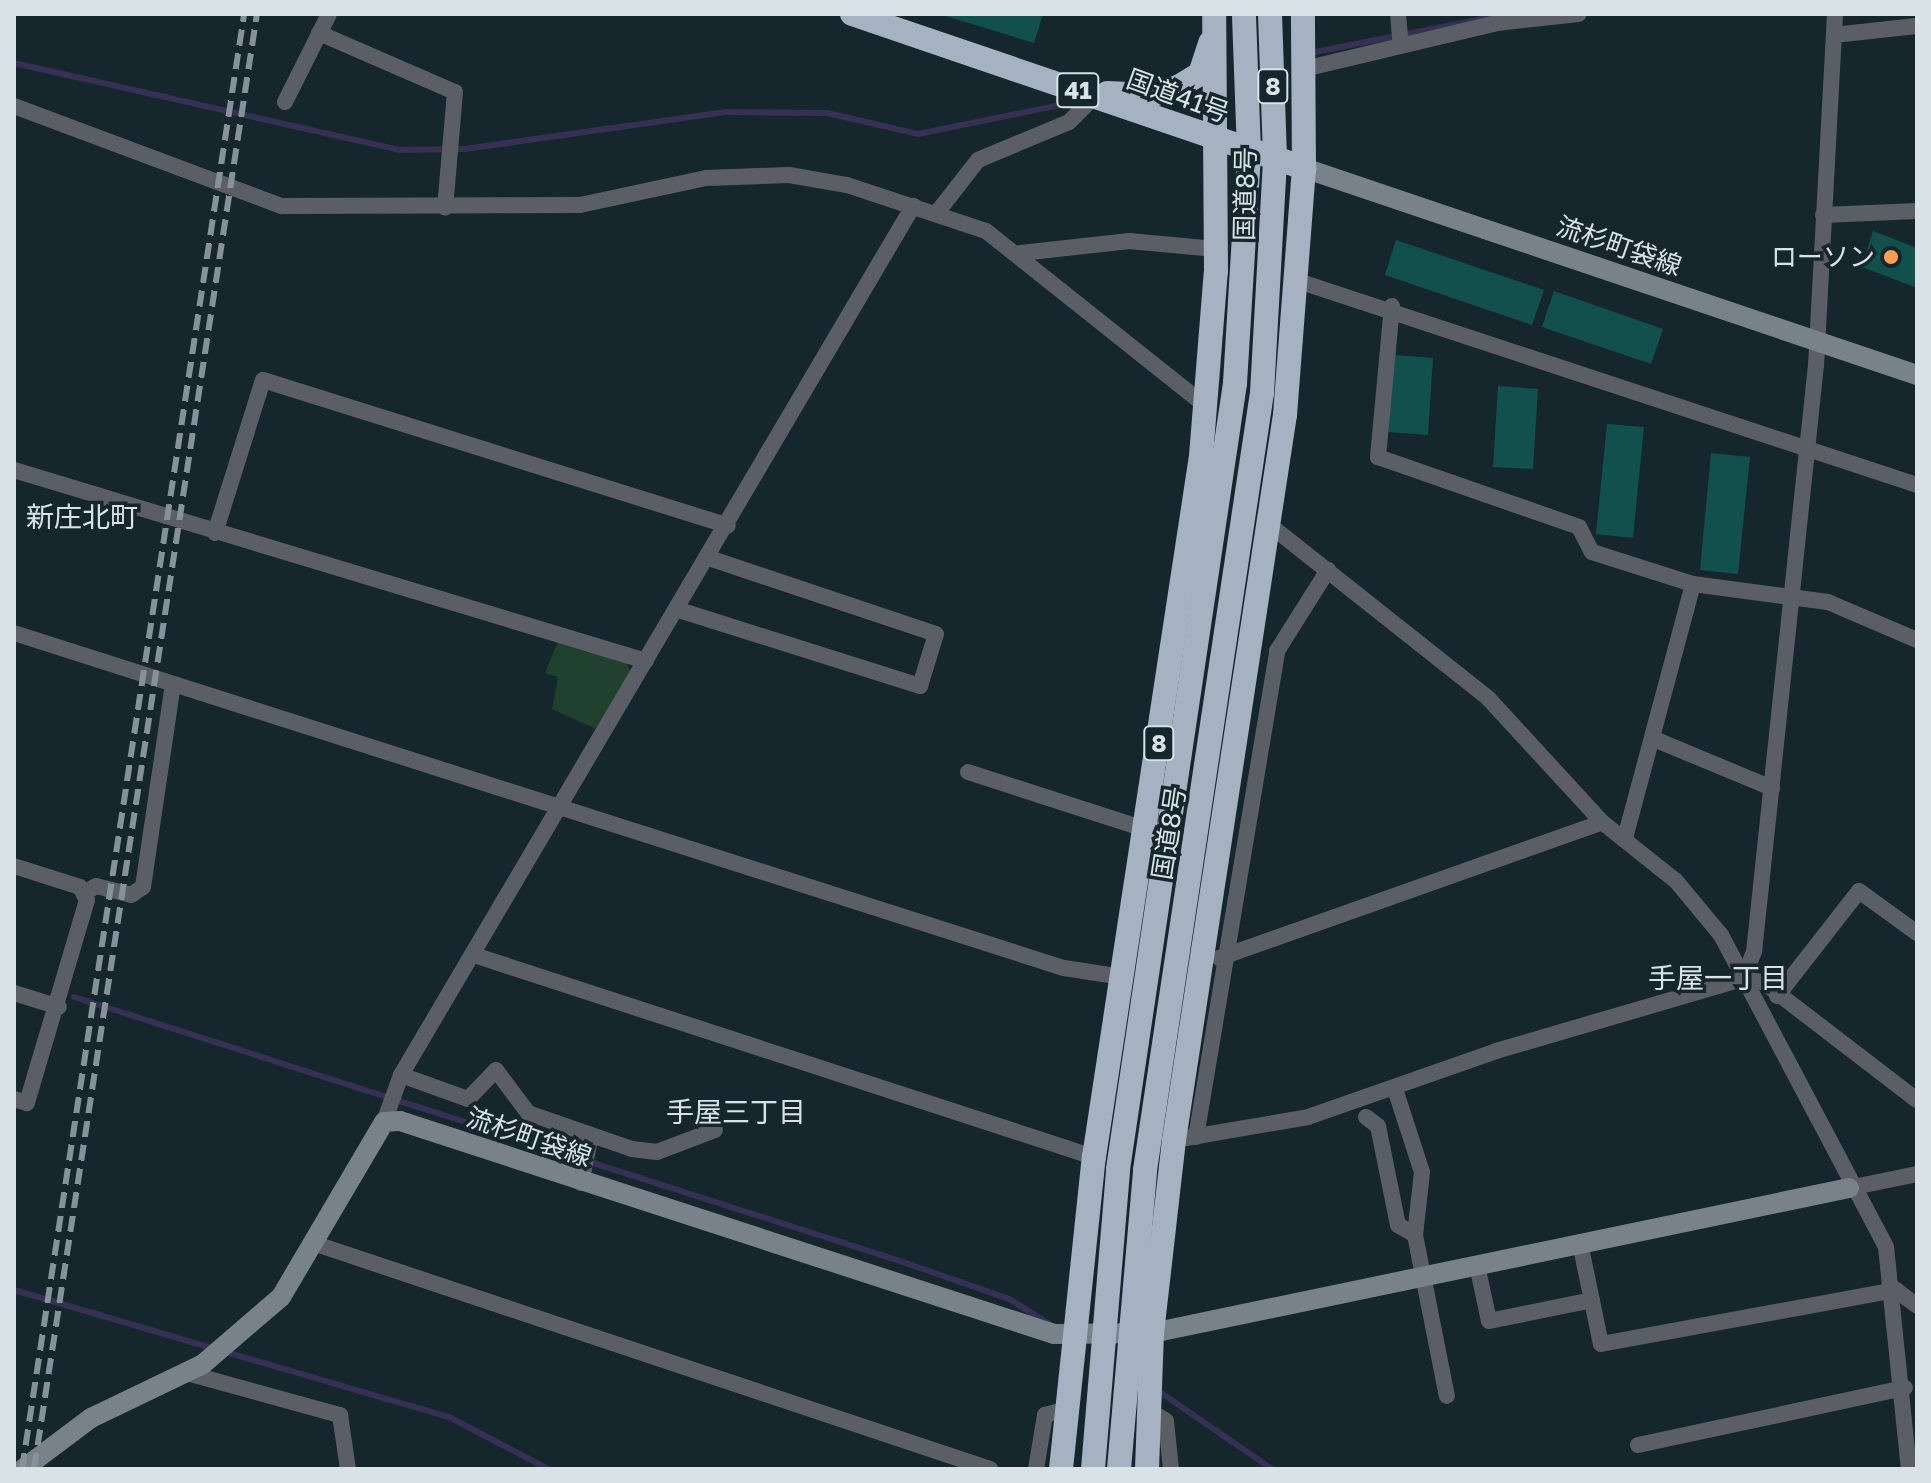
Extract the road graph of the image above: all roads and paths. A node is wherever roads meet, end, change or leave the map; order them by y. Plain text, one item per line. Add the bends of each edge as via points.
1 (329, 14) edge
2 (852, 14) edge
3 (1244, 14) edge
4 (1270, 14) edge
5 (1303, 14) edge
6 (1398, 14) edge
7 (1579, 14) edge
8 (1835, 14) edge
9 (1496, 18) edge
10 (1214, 19) edge
11 (1917, 26) edge
12 (319, 33) junction
13 (1834, 35) junction
14 (1401, 46) junction
15 (1304, 69) junction
16 (1088, 94) junction
17 (285, 102) dead end
18 (14, 106) edge
19 (1219, 142) junction
20 (1304, 168) junction
21 (913, 206) junction
22 (445, 208) junction
23 (939, 210) junction
24 (1917, 211) edge
25 (1823, 215) junction
26 (1216, 249) junction
27 (1021, 253) junction
28 (1295, 280) junction
29 (1392, 306) junction
30 (1816, 341) junction
31 (1917, 375) edge
32 (1206, 406) junction
33 (1806, 445) junction
34 (14, 470) edge
35 (1917, 485) edge
36 (728, 526) junction
37 (1271, 526) junction
38 (215, 533) junction
39 (709, 558) junction
40 (1328, 570) junction
41 (1693, 584) junction
42 (1790, 595) junction
43 (679, 610) junction
44 (14, 633) edge
45 (1917, 640) edge
46 (646, 661) junction
47 (173, 685) junction
48 (1654, 739) junction
49 (968, 772) dead end
50 (1772, 788) junction
51 (562, 803) junction
52 (1602, 822) junction
53 (1145, 829) junction
54 (1625, 838) junction
55 (14, 866) edge
56 (84, 893) junction
57 (1917, 933) edge
58 (474, 955) junction
59 (1215, 958) junction
60 (1122, 977) junction
61 (1743, 979) junction
62 (14, 993) edge
63 (1777, 996) junction
64 (59, 1007) junction
65 (401, 1075) junction
66 (1395, 1089) junction
67 (1915, 1094) edge
68 (14, 1099) edge
69 (1366, 1117) dead end
70 (384, 1122) junction
71 (715, 1130) dead end
72 (1185, 1139) junction
73 (590, 1141) junction
74 (1094, 1157) junction
75 (1917, 1174) edge
76 (582, 1178) junction
77 (1849, 1188) junction
78 (1415, 1235) junction
79 (313, 1243) junction
80 (1580, 1243) junction
81 (1477, 1265) junction
82 (1423, 1276) junction
83 (1896, 1290) junction
84 (1592, 1300) junction
85 (1917, 1306) edge
86 (1152, 1333) junction
87 (1078, 1334) junction
88 (195, 1368) junction
89 (1905, 1388) junction
90 (1447, 1396) dead end
91 (1068, 1409) junction
92 (1147, 1409) junction
93 (1638, 1445) dead end
94 (23, 1469) edge
95 (348, 1469) edge
96 (990, 1469) edge
97 (1036, 1469) edge
98 (1061, 1469) edge
99 (1093, 1469) edge
100 (1119, 1469) edge
101 (1147, 1469) edge
102 (1171, 1469) edge
103 (1909, 1469) edge

1 - 12 street
2 - 16 highway, 国道41号 / 41
3 - 99 highway, 国道8号 / 8, bridge via 1249,152 1235,383 1118,1169
4 - 100 highway, 国道8号 / 8, bridge via 1275,159 1262,393 1145,1170
5 - 15 highway, 8
6 - 14 street
7 - 9 street
8 - 13 street
9 - 14 street
10 - 16 highway via 1200,74 1153,95
10 - 19 highway, 8
11 - 13 street
12 - 17 street
12 - 22 street via 455,92
13 - 25 street
14 - 15 street
15 - 20 highway, 8
16 - 19 highway, 国道41号 / 41
16 - 23 street via 1069,122 978,160
18 - 22 street via 282,206
19 - 20 highway, 国道41号 / 41
19 - 26 highway, 8
20 - 28 highway, 8
20 - 30 main road, 流杉町袋線
21 - 22 street via 789,175 706,178 580,205
21 - 23 street
21 - 36 street
23 - 27 street
24 - 25 street
25 - 30 street
26 - 27 street via 1129,241
26 - 32 highway, 8
27 - 32 street
28 - 29 street
28 - 37 highway, 8
29 - 33 street
29 - 41 street via 1378,457 1579,527 1592,552
30 - 31 main road, 流杉町袋線
30 - 33 street
32 - 53 highway, 8
33 - 35 street
33 - 42 street
34 - 38 street
36 - 38 street via 263,380
36 - 39 street
37 - 40 street
37 - 59 highway, 8
38 - 46 street
39 - 43 street
39 - 43 street via 936,634 920,686
40 - 52 street via 1488,698
40 - 59 street via 1277,651
41 - 42 street
41 - 48 street
42 - 45 street via 1828,602
42 - 50 street
43 - 46 street
44 - 47 street
46 - 51 street
47 - 51 street
47 - 56 street via 143,887 131,895 96,886
48 - 50 street
48 - 54 street
49 - 53 street
50 - 61 street via 1754,952
51 - 58 street
51 - 60 street via 1064,968
52 - 54 street
52 - 59 street
53 - 60 highway, 8
54 - 61 street via 1721,935
55 - 56 street
56 - 64 street
57 - 63 street via 1859,891
58 - 65 street
58 - 74 street
59 - 72 highway, 8
60 - 74 highway, 8
61 - 63 street via 1763,982
61 - 66 street
61 - 77 street
62 - 64 street
63 - 67 street
64 - 68 street via 27,1103
65 - 70 street
65 - 73 street via 468,1099 496,1070 528,1113
66 - 72 street via 1308,1117
66 - 78 street via 1422,1172
69 - 78 street via 1378,1126 1398,1225
70 - 76 main road, 流杉町袋線 via 400,1121
70 - 79 main road
71 - 73 street via 657,1152
72 - 86 highway, 8
73 - 76 street
74 - 87 highway, 8
75 - 77 street
76 - 87 main road, 流杉町袋線 via 1035,1331
77 - 80 main road, 流杉町袋線
77 - 83 street via 1886,1247
78 - 82 street
79 - 88 main road via 281,1297
79 - 96 street
80 - 81 main road, 流杉町袋線
80 - 84 street
81 - 82 main road, 流杉町袋線
81 - 84 street via 1489,1321
82 - 86 main road, 流杉町袋線
82 - 90 street
83 - 84 street via 1601,1344
83 - 85 street
83 - 89 street
86 - 87 main road, 流杉町袋線
86 - 92 highway, 8
87 - 91 highway, 8
88 - 94 main road via 91,1418
88 - 95 street via 340,1415
89 - 93 street
89 - 103 street
91 - 97 street via 1045,1415
91 - 98 highway, 8
92 - 101 highway, 8
92 - 102 street via 1166,1421

